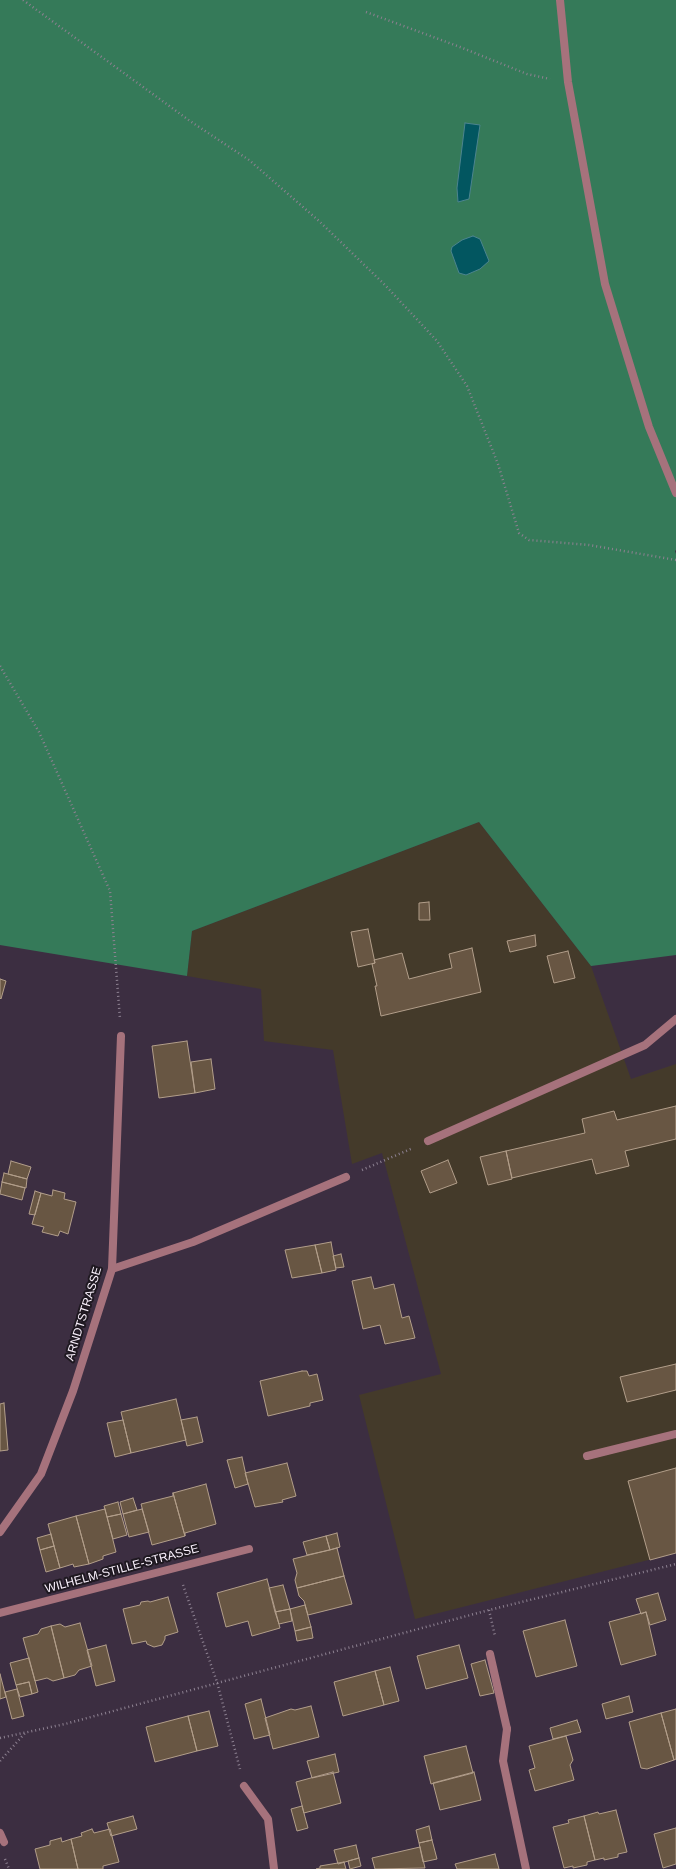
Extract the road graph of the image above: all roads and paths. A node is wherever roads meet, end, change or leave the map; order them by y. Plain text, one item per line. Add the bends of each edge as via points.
1 (23, 0) edge
2 (560, 0) edge
3 (366, 12) dead end
4 (568, 82) junction
5 (676, 493) edge
6 (676, 560) edge
7 (0, 666) edge
8 (676, 1018) edge
9 (121, 1036) joint
10 (428, 1141) joint
11 (346, 1177) joint
12 (112, 1269) junction
13 (676, 1434) edge
14 (586, 1456) dead end
15 (0, 1532) edge
16 (249, 1549) dead end
17 (676, 1564) edge
18 (177, 1567) junction
19 (489, 1610) junction
20 (0, 1613) edge
21 (490, 1654) joint
22 (217, 1682) junction
23 (24, 1733) junction
24 (0, 1738) edge
25 (0, 1761) edge
26 (244, 1786) joint
27 (0, 1833) edge
28 (4, 1842) dead end
29 (274, 1869) edge
30 (526, 1869) edge

1 - 6 path via 190,121 249,160 319,221 438,341 467,386 498,464 519,533 529,540 589,545
2 - 4 street
3 - 4 path via 527,74
4 - 5 street via 605,284 649,427
7 - 9 path via 39,732 110,891
8 - 10 street via 645,1045
9 - 12 street, ARNDTSTRASSE
10 - 11 path
11 - 12 street via 193,1242
12 - 15 street, ARNDTSTRASSE via 73,1391 41,1474
13 - 14 street
16 - 18 street, WILHELM-STILLE-STRASSE
17 - 19 path
18 - 20 street, WILHELM-STILLE-STRASSE
18 - 22 path
19 - 21 path via 496,1640
19 - 22 path
21 - 30 street via 507,1729 503,1761
22 - 23 path
22 - 26 path
23 - 24 path
23 - 25 path
26 - 29 street via 268,1819
27 - 28 street

